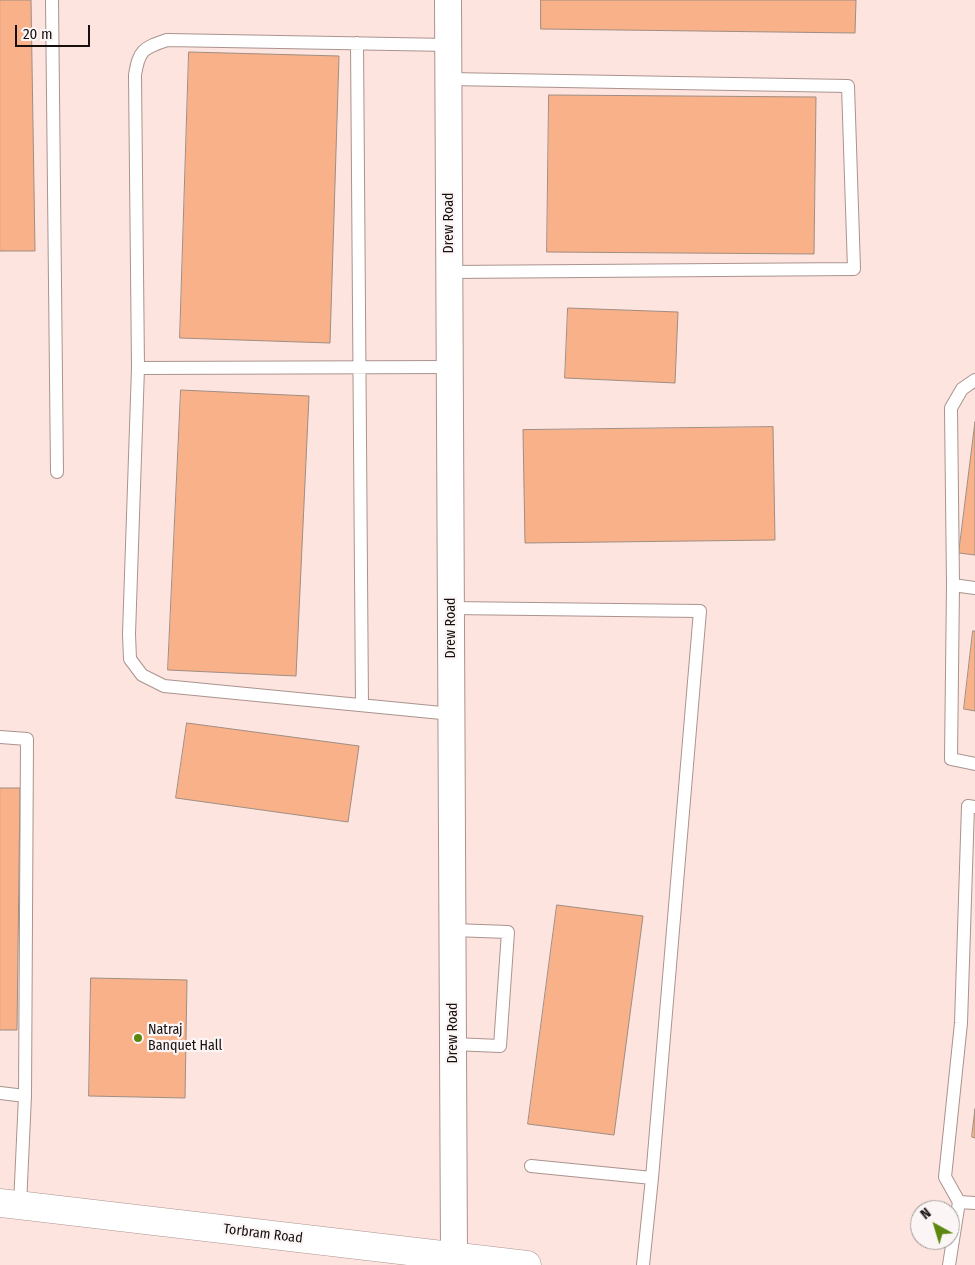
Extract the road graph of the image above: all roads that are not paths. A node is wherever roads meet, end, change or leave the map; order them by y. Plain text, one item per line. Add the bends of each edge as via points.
1 (52, 0) edge
2 (448, 0) edge
3 (357, 43) junction
4 (449, 45) junction
5 (449, 79) junction
6 (450, 272) junction
7 (450, 367) junction
8 (138, 368) junction
9 (360, 368) junction
10 (975, 380) edge
11 (57, 472) dead end
12 (953, 585) junction
13 (975, 588) edge
14 (451, 608) junction
15 (362, 706) junction
16 (452, 714) junction
17 (0, 737) edge
18 (975, 764) edge
19 (975, 807) edge
20 (453, 930) junction
21 (453, 1044) junction
22 (0, 1093) edge
23 (25, 1096) junction
24 (531, 1166) dead end
25 (652, 1178) junction
26 (958, 1200) edge
27 (960, 1202) edge
28 (10, 1204) edge
29 (975, 1204) edge
30 (951, 1250) edge
31 (454, 1256) junction
32 (527, 1265) edge
33 (643, 1265) edge
34 (949, 1265) edge

1 - 11 lane
2 - 4 street, Drew Road
3 - 4 lane
3 - 8 lane via 167,40 149,46 138,58 135,75
3 - 9 lane
4 - 5 street, Drew Road
5 - 6 street, Drew Road
5 - 6 lane via 848,86 854,269
6 - 7 street, Drew Road
7 - 9 lane
7 - 14 street, Drew Road
8 - 9 lane
8 - 15 lane via 130,659 142,675 164,686
9 - 15 lane
10 - 12 lane via 962,389 951,408
12 - 13 lane
12 - 18 lane via 951,759
14 - 16 street, Drew Road
14 - 25 lane via 700,611
15 - 16 lane
16 - 20 street, Drew Road
17 - 23 lane via 27,739
19 - 26 lane via 968,806 961,1023 945,1177
20 - 21 street, Drew Road
20 - 21 lane via 508,932 500,1046
21 - 31 street, Drew Road
22 - 23 lane
23 - 28 lane
24 - 25 lane
25 - 33 lane
27 - 29 lane
28 - 31 main road, Torbram Road
30 - 34 lane
31 - 32 main road, Torbram Road

